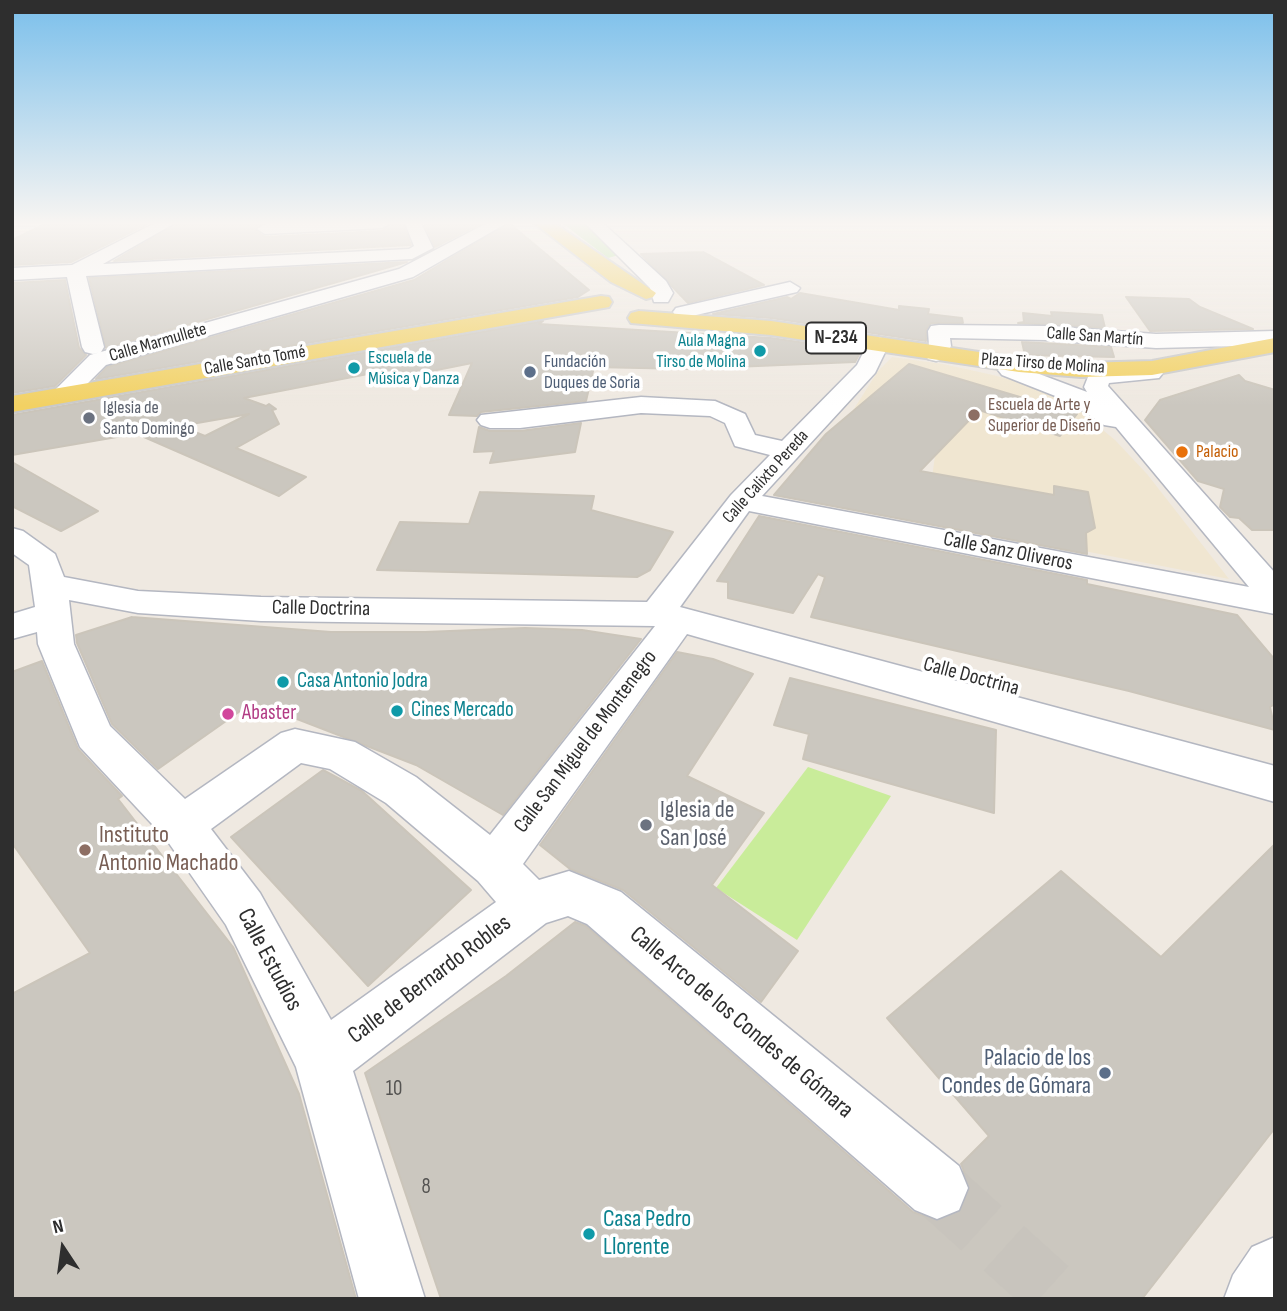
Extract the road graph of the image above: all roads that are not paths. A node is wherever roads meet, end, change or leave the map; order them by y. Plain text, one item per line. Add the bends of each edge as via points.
1 (78, 284) edge
2 (363, 284) edge
3 (600, 284) edge
4 (658, 284) edge
5 (790, 288) dead end
6 (617, 302) junction
7 (664, 302) junction
8 (713, 322) junction
9 (1273, 343) edge
10 (878, 344) junction
11 (93, 347) dead end
12 (947, 355) junction
13 (1195, 361) junction
14 (1010, 370) junction
15 (1103, 378) junction
16 (63, 394) junction
17 (12, 404) edge
18 (491, 420) dead end
19 (1141, 440) junction
20 (788, 451) junction
21 (741, 501) junction
22 (12, 538) edge
23 (1273, 595) edge
24 (51, 599) junction
25 (668, 616) junction
26 (12, 627) edge
27 (1274, 784) edge
28 (182, 825) junction
29 (494, 866) junction
30 (531, 905) junction
31 (322, 1060) junction
32 (937, 1188) tunnel mouth
33 (1275, 1270) edge
34 (392, 1299) edge
35 (1257, 1299) edge

1 - 11 street
2 - 16 street, Calle Marmullete via 98,360
3 - 6 main road
4 - 7 street
5 - 7 street
6 - 7 main road
6 - 7 main road via 659,313
6 - 8 main road, N-234
6 - 16 main road, Calle Santo Tomé via 497,318
7 - 8 main road, N-234
8 - 10 main road, N-234
9 - 12 street, Calle San Martín via 939,331 940,346
9 - 13 main road, Plaza Tirso de Molina / N-234
9 - 15 main road, Plaza Tirso de Molina via 1209,371
10 - 12 main road, N-234
10 - 20 street, Calle Calixto Pereda via 867,368
12 - 13 main road, Plaza Tirso de Molina / N-234 via 1081,370 1152,368
12 - 14 main road, Plaza Tirso de Molina
13 - 15 street, Plaza Tirso de Molina via 1171,370
14 - 15 main road, Plaza Tirso de Molina
14 - 19 street via 1077,396
15 - 19 street via 1096,387
16 - 17 main road, Calle Santo Tomé
18 - 20 street via 641,405 715,409 736,419 744,440
19 - 23 street
20 - 21 street, Calle Calixto Pereda
21 - 23 street, Calle Sanz Oliveros
21 - 25 street, Calle Calixto Pereda
22 - 24 street via 44,561
24 - 25 street, Calle Doctrina via 261,609
24 - 26 street
24 - 28 street, Calle Estudios via 55,644 94,736
25 - 27 street, Calle Doctrina
25 - 29 street, Calle San Miguel de Montenegro
28 - 29 street, Calle de Bernardo Robles via 295,745 340,754 401,790
28 - 31 street, Calle Estudios via 243,909
29 - 30 street, Calle de Bernardo Robles
30 - 31 street, Calle de Bernardo Robles
30 - 32 street, Calle Arco de los Condes de Gómara via 569,893 604,908
31 - 34 street, Calle Estudios
33 - 35 street

